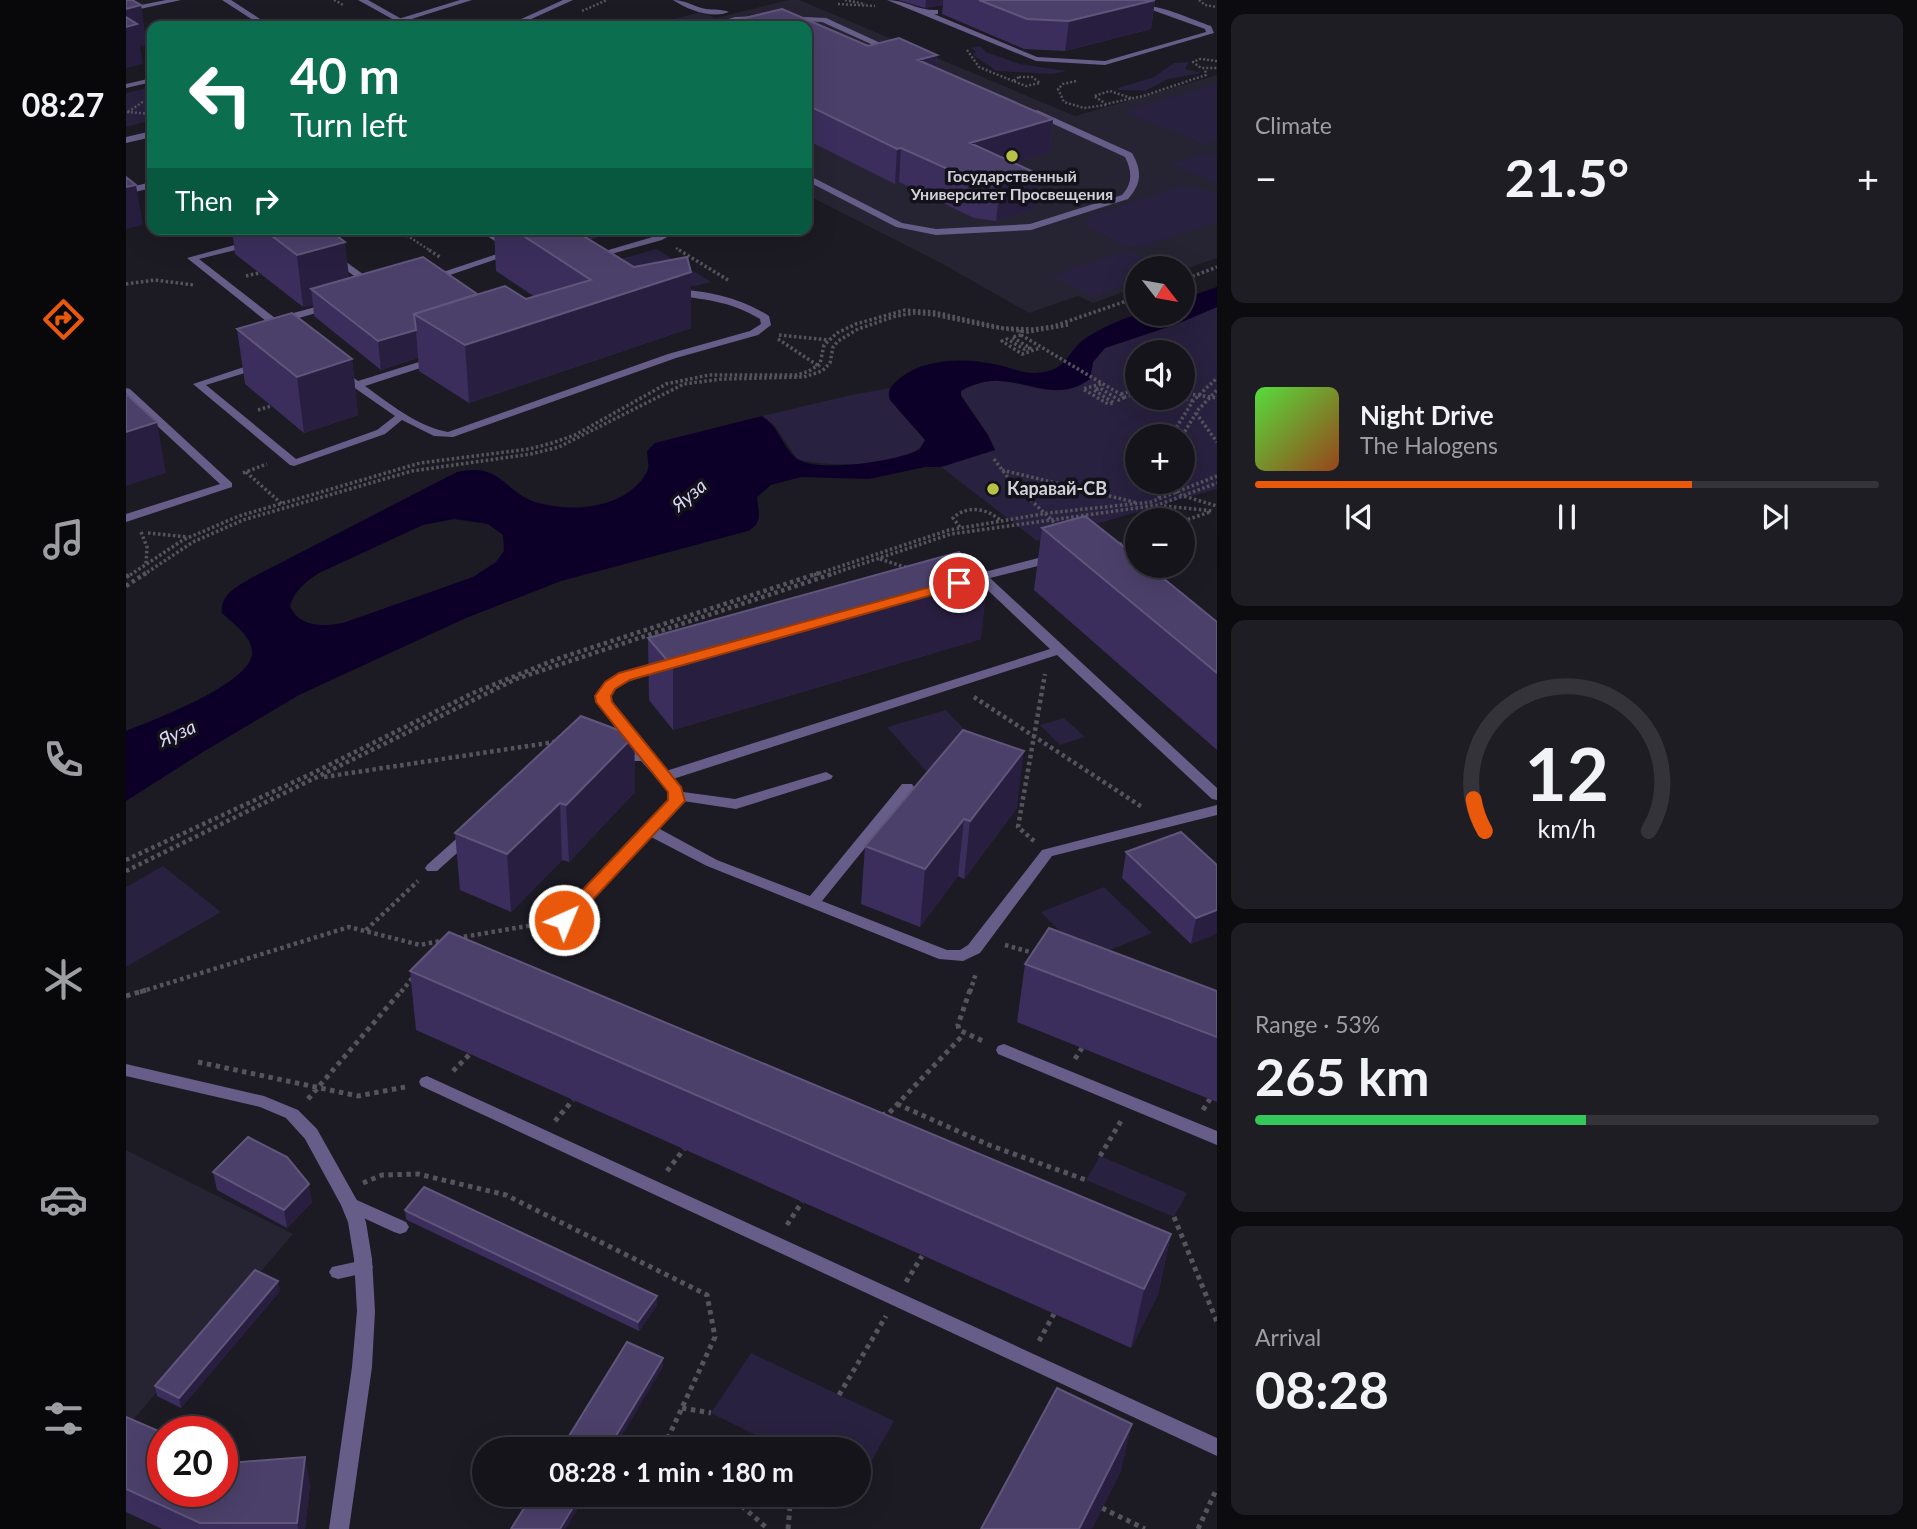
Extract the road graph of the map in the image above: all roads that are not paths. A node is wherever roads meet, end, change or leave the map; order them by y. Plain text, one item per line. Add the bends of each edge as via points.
1 (177, 0) edge
2 (226, 0) edge
3 (362, 0) edge
4 (468, 0) edge
5 (569, 0) edge
6 (677, 0) edge
7 (891, 0) edge
8 (1125, 9) edge
9 (126, 10) edge
10 (939, 11) dead end
11 (927, 14) junction
12 (734, 19) junction
13 (399, 20) joint
14 (259, 21) edge
15 (521, 21) edge
16 (727, 21) edge
17 (900, 53) edge
18 (147, 81) edge
19 (126, 86) edge
20 (1026, 109) edge
21 (147, 135) edge
22 (126, 140) edge
23 (812, 181) edge
24 (147, 186) edge
25 (126, 191) edge
26 (314, 235) edge
27 (491, 235) edge
28 (664, 235) edge
29 (270, 239) dead end
30 (517, 251) junction
31 (530, 252) dead end
32 (594, 267) edge
33 (442, 274) junction
34 (429, 277) edge
35 (368, 282) edge
36 (463, 288) edge
37 (660, 291) edge
38 (338, 303) edge
39 (273, 322) junction
40 (291, 336) edge
41 (447, 356) edge
42 (272, 362) edge
43 (328, 364) edge
44 (357, 385) junction
45 (126, 391) edge
46 (401, 416) junction
47 (126, 518) edge
48 (1067, 555) edge
49 (981, 577) junction
50 (959, 583) edge
51 (1059, 650) junction
52 (678, 662) edge
53 (645, 756) junction
54 (622, 762) edge
55 (826, 776) dead end
56 (663, 777) junction
57 (907, 787) dead end
58 (677, 796) junction
59 (1217, 796) edge
60 (1217, 810) edge
61 (481, 824) edge
62 (650, 830) junction
63 (432, 868) road end
64 (812, 903) junction
65 (564, 920) road end
66 (1004, 1050) road end
67 (126, 1070) edge
68 (427, 1082) road end
69 (1217, 1138) edge
70 (347, 1198) junction
71 (400, 1227) dead end
72 (364, 1268) junction
73 (338, 1272) dead end
74 (1217, 1447) edge
75 (339, 1529) edge

1 - 9 street
2 - 14 street
3 - 13 street
4 - 13 street
5 - 15 street
6 - 12 street
7 - 11 street
8 - 11 street via 1153,8 1208,28 1210,33 1105,63 1037,59
10 - 11 street
12 - 16 street
12 - 17 street via 817,19
18 - 19 street
20 - 23 street via 1129,155 1136,177 1125,197 1031,227 936,232 899,225
21 - 22 street
24 - 25 street
26 - 35 street via 319,246
27 - 30 street
28 - 32 street via 583,259
29 - 39 street via 191,258
30 - 31 street
30 - 33 street
33 - 34 street
33 - 36 street
37 - 46 street via 740,302 765,318 766,325 455,433 436,434
38 - 39 street
39 - 40 street
41 - 44 street
42 - 46 street via 198,384 294,463 370,437
43 - 44 street
44 - 46 street
45 - 47 street via 228,485
48 - 49 street
49 - 50 street
49 - 51 street
51 - 56 street
51 - 59 street
52 - 53 street via 616,681 603,696
53 - 54 street
53 - 56 street
55 - 58 street via 736,804
56 - 58 street
57 - 64 street
58 - 62 street via 674,806
60 - 64 street via 1047,853 964,956 945,955
61 - 63 street
62 - 64 street via 707,869
62 - 65 street
66 - 69 street
67 - 70 street via 264,1102 292,1114 312,1134
68 - 74 street
70 - 71 street
70 - 72 street via 357,1222
72 - 73 street
72 - 75 street via 362,1367

